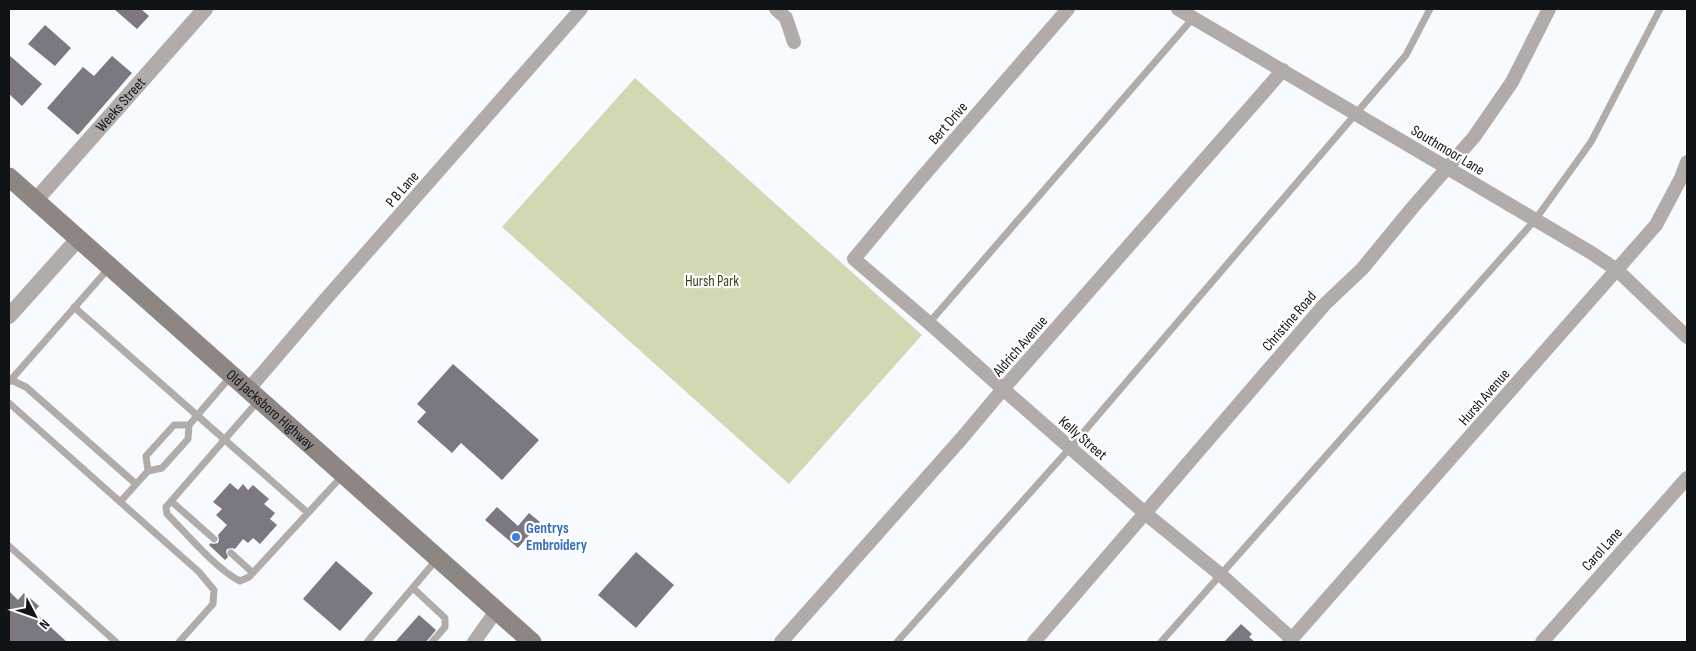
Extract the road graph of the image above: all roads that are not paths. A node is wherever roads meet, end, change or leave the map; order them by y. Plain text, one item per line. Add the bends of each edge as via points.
1 (205, 9) edge
2 (580, 9) edge
3 (776, 9) edge
4 (1068, 9) edge
5 (1178, 9) edge
6 (1430, 9) edge
7 (1549, 9) edge
8 (1660, 9) edge
9 (1193, 18) junction
10 (794, 42) dead end
11 (1283, 70) junction
12 (1356, 114) junction
13 (1687, 162) edge
14 (1447, 168) junction
15 (9, 177) edge
16 (35, 201) junction
17 (1535, 220) junction
18 (78, 239) junction
19 (854, 259) joint
20 (109, 267) junction
21 (1617, 270) junction
22 (74, 307) junction
23 (9, 316) edge
24 (929, 323) junction
25 (1687, 338) edge
26 (231, 376) junction
27 (9, 380) edge
28 (1003, 389) junction
29 (254, 395) junction
30 (9, 403) edge
31 (197, 416) junction
32 (189, 425) junction
33 (225, 440) junction
34 (1070, 448) junction
35 (148, 471) junction
36 (343, 475) junction
37 (1687, 478) edge
38 (136, 484) junction
39 (171, 500) junction
40 (120, 502) junction
41 (308, 514) junction
42 (1146, 514) junction
43 (214, 539) dead end
44 (9, 546) edge
45 (231, 553) dead end
46 (438, 559) junction
47 (253, 573) junction
48 (1220, 575) junction
49 (413, 588) junction
50 (496, 611) junction
51 (1291, 640) edge
52 (116, 642) edge
53 (179, 642) edge
54 (367, 642) edge
55 (432, 642) edge
56 (474, 642) edge
57 (532, 642) edge
58 (781, 642) edge
59 (897, 642) edge
60 (1034, 642) edge
61 (1161, 642) edge
62 (1542, 642) edge

1 - 16 street, Weeks Street
2 - 29 street, P B Lane via 324,301
3 - 10 street via 786,18
4 - 19 street, Bert Drive
5 - 9 street, Southmoor Lane
6 - 12 lane via 1406,55
7 - 14 street, Christine Road via 1512,82 1474,137
8 - 17 lane via 1590,142
9 - 11 street, Southmoor Lane
9 - 24 lane
11 - 12 street, Southmoor Lane
11 - 28 street, Aldrich Avenue
12 - 14 street, Southmoor Lane
12 - 34 lane
13 - 21 street, Hursh Avenue via 1656,225
14 - 17 street, Southmoor Lane
14 - 42 street, Christine Road via 1362,269 1325,304
15 - 16 main road, Old Jacksboro Highway
16 - 18 main road, Old Jacksboro Highway
17 - 21 street, Southmoor Lane
17 - 48 lane
18 - 20 main road, Old Jacksboro Highway
18 - 23 street
19 - 24 street, Kelly Street
20 - 22 lane
20 - 26 main road, Old Jacksboro Highway
21 - 25 street, Southmoor Lane
21 - 51 street, Hursh Avenue
22 - 27 lane
22 - 31 lane
24 - 28 street, Kelly Street
26 - 29 main road, Old Jacksboro Highway
26 - 31 lane
27 - 38 lane via 26,386
28 - 34 street, Kelly Street
28 - 58 street, Aldrich Avenue
29 - 33 lane
29 - 36 main road, Old Jacksboro Highway
30 - 40 lane
31 - 32 lane
31 - 33 lane
32 - 35 lane via 188,439 162,468
32 - 35 lane via 174,425 162,437 146,456
33 - 39 lane
33 - 41 lane
34 - 42 street, Kelly Street
34 - 59 lane
35 - 38 lane
36 - 41 lane
36 - 46 main road, Old Jacksboro Highway
37 - 62 street, Carol Lane
38 - 40 lane
39 - 43 lane
39 - 47 lane via 166,507 167,514 220,566 240,581
40 - 53 lane via 199,572 214,590 213,604
41 - 47 lane
42 - 48 street, Kelly Street
42 - 60 street, Christine Road
44 - 52 lane
45 - 47 lane
46 - 49 lane
46 - 50 main road, Old Jacksboro Highway
48 - 51 street, Kelly Street
48 - 61 lane
49 - 54 lane
49 - 55 lane via 445,618 445,627
50 - 56 street
50 - 57 main road, Old Jacksboro Highway

